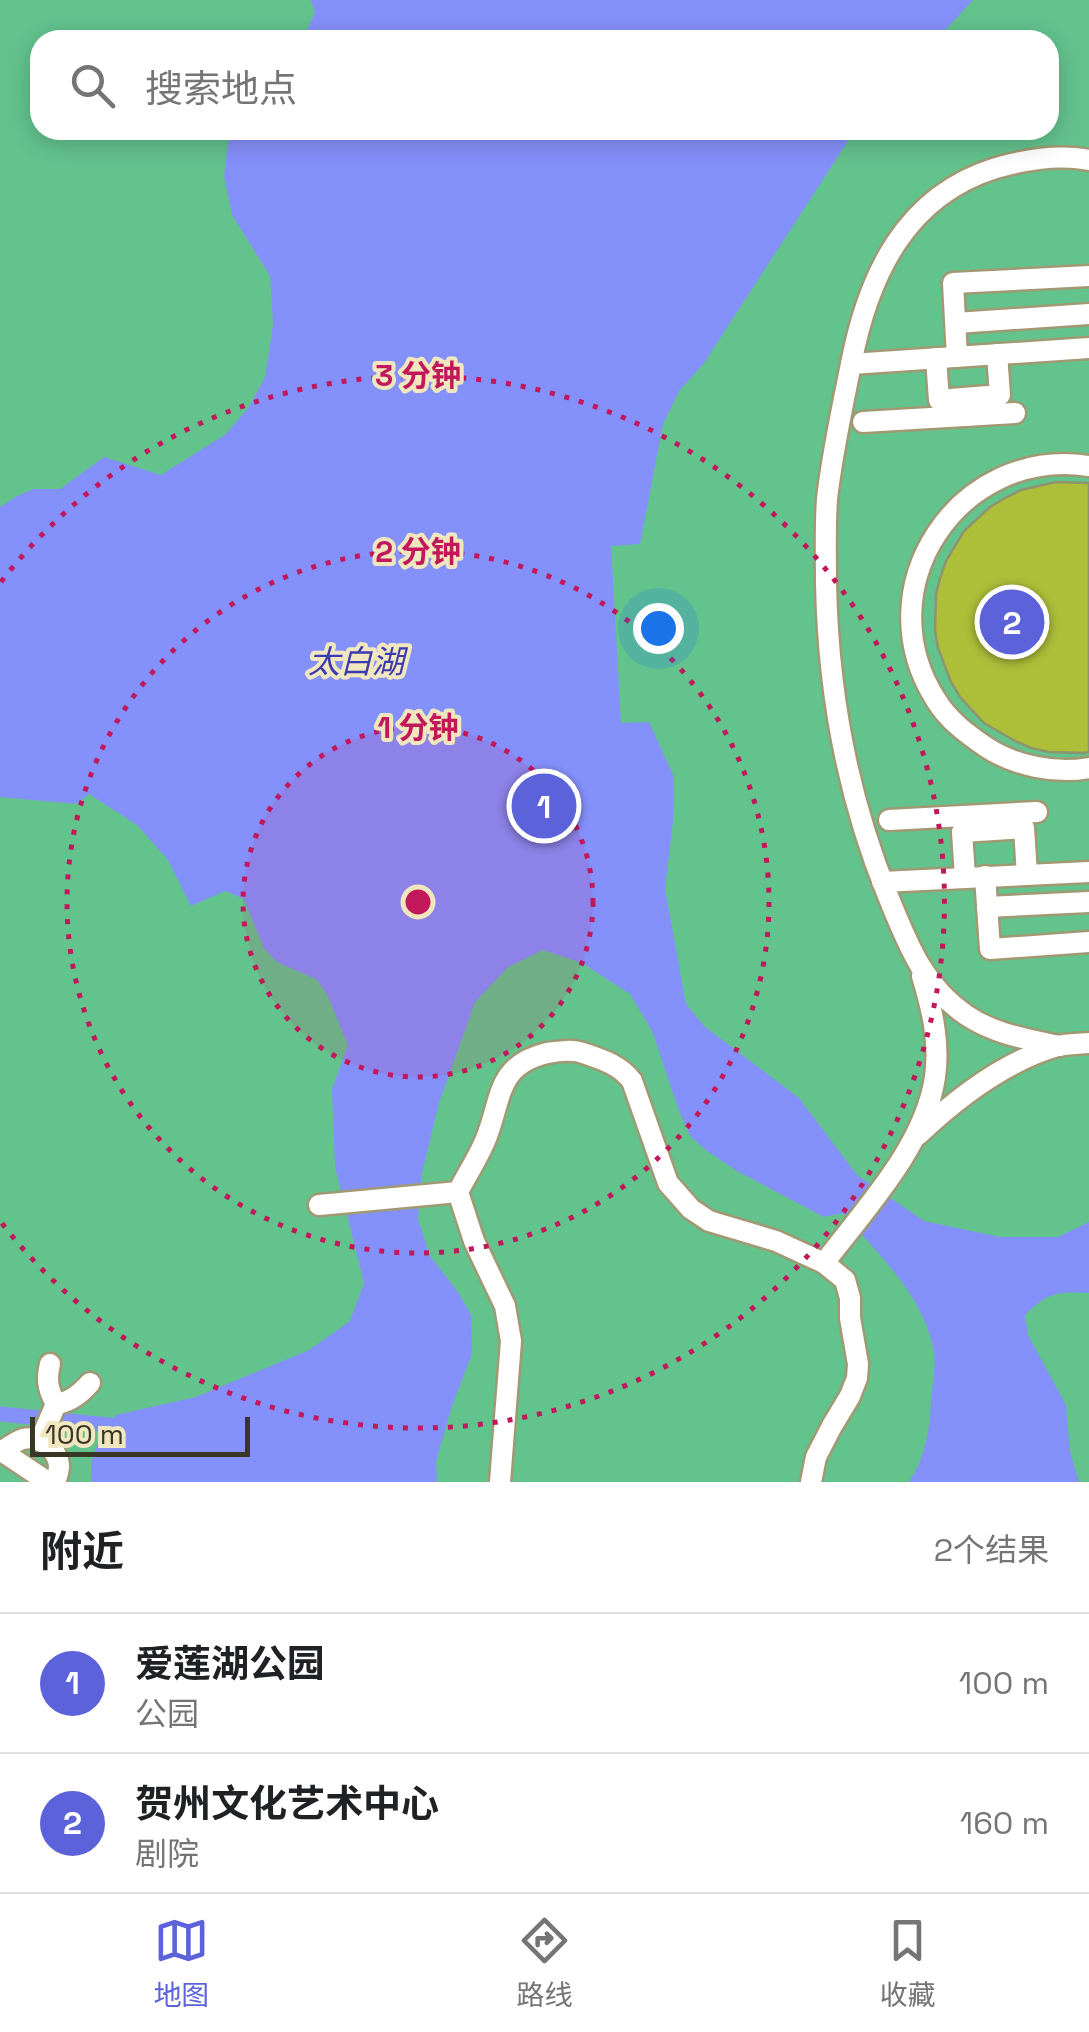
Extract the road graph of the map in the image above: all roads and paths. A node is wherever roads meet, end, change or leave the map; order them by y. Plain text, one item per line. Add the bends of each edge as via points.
1 (1089, 160) edge
2 (1089, 276) edge
3 (1089, 314) edge
4 (1054, 316) junction
5 (956, 323) junction
6 (1089, 348) edge
7 (1056, 350) junction
8 (997, 354) junction
9 (958, 357) junction
10 (936, 358) junction
11 (851, 364) junction
12 (1014, 412) dead end
13 (863, 422) dead end
14 (1089, 466) edge
15 (1089, 768) edge
16 (1037, 812) dead end
17 (890, 820) dead end
18 (1088, 872) edge
19 (1027, 875) junction
20 (975, 877) junction
21 (882, 882) junction
22 (1088, 902) edge
23 (987, 907) junction
24 (1089, 942) edge
25 (920, 970) junction
26 (965, 1015) junction
27 (935, 1031) junction
28 (1004, 1034) junction
29 (1089, 1043) edge
30 (1059, 1046) junction
31 (1005, 1070) junction
32 (935, 1079) junction
33 (967, 1093) junction
34 (914, 1139) junction
35 (458, 1192) junction
36 (319, 1205) dead end
37 (824, 1263) junction
38 (50, 1364) dead end
39 (90, 1383) dead end
40 (56, 1404) junction
41 (40, 1441) junction
42 (1, 1451) edge
43 (52, 1482) edge
44 (500, 1482) edge
45 (810, 1482) edge

1 - 11 street via 1009,164 965,179 927,206 886,260
2 - 5 street via 954,283
3 - 4 street
4 - 5 street
4 - 7 street
5 - 9 street
6 - 7 street
7 - 8 street
8 - 9 street
8 - 10 street via 1000,395 939,400
9 - 10 street
10 - 11 street
11 - 21 street via 827,501 828,636 850,785
12 - 13 street
14 - 15 street via 1032,466 992,481 957,506 931,539 916,579 911,621 918,662 936,700 964,732 998,756 1038,768
16 - 17 street
18 - 19 street
18 - 22 street
19 - 20 street
19 - 20 street via 1024,828 962,832
20 - 21 street
20 - 23 street
21 - 25 street
22 - 23 street
23 - 24 street via 990,949
25 - 26 street
25 - 27 street
26 - 27 street via 946,1017
26 - 28 street
27 - 32 street
28 - 30 street
28 - 31 street via 1010,1044
29 - 30 street
30 - 31 street
31 - 33 street
32 - 33 street via 952,1093
32 - 34 street
33 - 34 street
34 - 37 street
35 - 36 street
35 - 37 street via 487,1137 508,1075 528,1058 576,1050 624,1070 632,1081 668,1184 691,1209
35 - 44 street via 512,1341
37 - 45 street via 845,1280 858,1364
38 - 40 street via 49,1392
39 - 40 street
40 - 41 street
41 - 42 street via 20,1440
41 - 43 street via 59,1464
42 - 43 street

